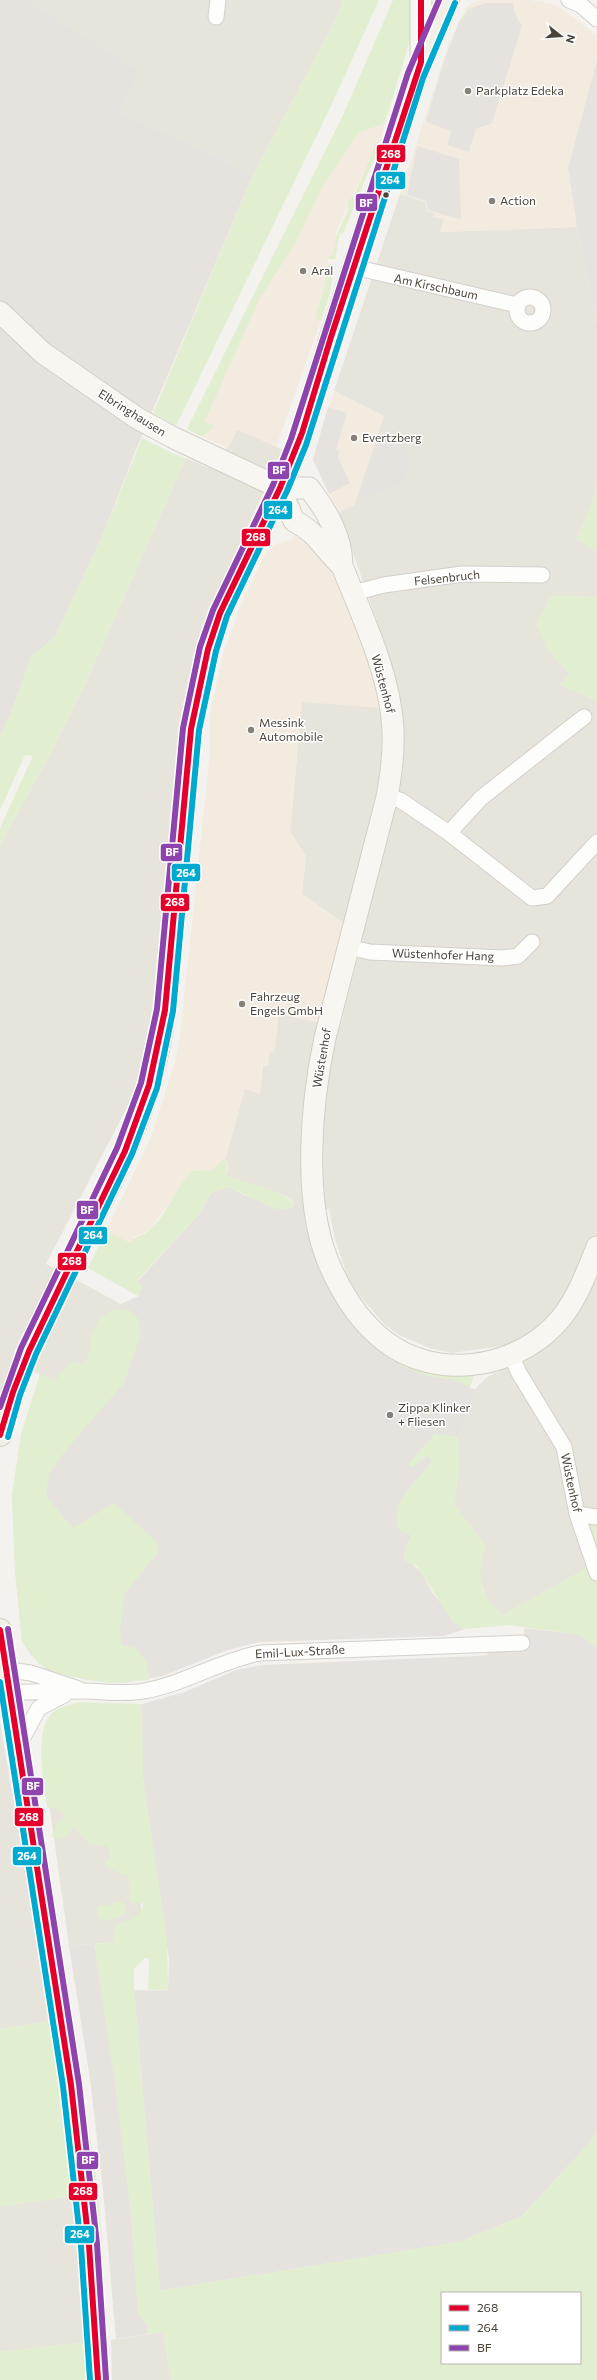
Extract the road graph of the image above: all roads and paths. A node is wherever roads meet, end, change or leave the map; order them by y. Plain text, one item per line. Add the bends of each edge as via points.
1 (218, 0) edge
2 (420, 0) edge
3 (448, 0) edge
4 (569, 0) edge
5 (216, 17) dead end
6 (597, 19) edge
7 (421, 62) junction
8 (354, 267) junction
9 (517, 305) dead end
10 (0, 312) edge
11 (280, 488) junction
12 (342, 566) junction
13 (542, 574) dead end
14 (353, 593) junction
15 (584, 717) dead end
16 (386, 797) junction
17 (449, 833) junction
18 (597, 842) edge
19 (532, 942) dead end
20 (348, 947) junction
21 (597, 1246) edge
22 (511, 1356) junction
23 (0, 1435) edge
24 (577, 1514) junction
25 (597, 1517) edge
26 (597, 1573) edge
27 (0, 1630) edge
28 (522, 1643) dead end
29 (3, 1669) edge
30 (77, 1692) junction
31 (5, 1693) edge
32 (17, 1747) junction
33 (98, 2380) edge

1 - 5 street
2 - 7 main road
3 - 7 main road
4 - 6 street via 581,5
7 - 8 main road
8 - 9 street, Am Kirschbaum
8 - 11 main road via 299,442
10 - 11 main road, Elbringhausen via 43,353 137,418
11 - 12 main road, Wüstenhof via 294,520 309,528
11 - 12 main road, Wüstenhof via 309,488 326,511 342,552
11 - 23 main road via 220,614 198,687 187,771 165,1010 149,1086 122,1156 22,1367
12 - 14 main road, Wüstenhof
13 - 14 street, Felsenbruch via 462,574 384,585
14 - 16 main road, Wüstenhof via 381,669 390,704 393,746
15 - 17 street via 481,798
16 - 17 street via 400,800
16 - 20 main road, Wüstenhof
17 - 18 street via 532,898 547,896
19 - 20 street, Wüstenhofer Hang via 518,956 503,958 370,952
20 - 22 main road, Wüstenhof via 322,1054 313,1123 316,1210 327,1258 354,1310 379,1336 403,1352 422,1360 451,1365 484,1363
21 - 22 main road, Wüstenhof via 565,1313 543,1337
22 - 24 street, Wüstenhof via 564,1447
24 - 25 street
24 - 26 street, Wüstenhof
27 - 29 main road
28 - 30 street, Emil-Lux-Straße via 260,1653 228,1661 175,1683 144,1692
29 - 30 street, Emil-Lux-Straße via 40,1676
29 - 31 main road
30 - 31 street, Emil-Lux-Straße
30 - 32 street, Emil-Lux-Straße via 54,1699 39,1708
31 - 32 main road
32 - 33 main road via 81,2161

